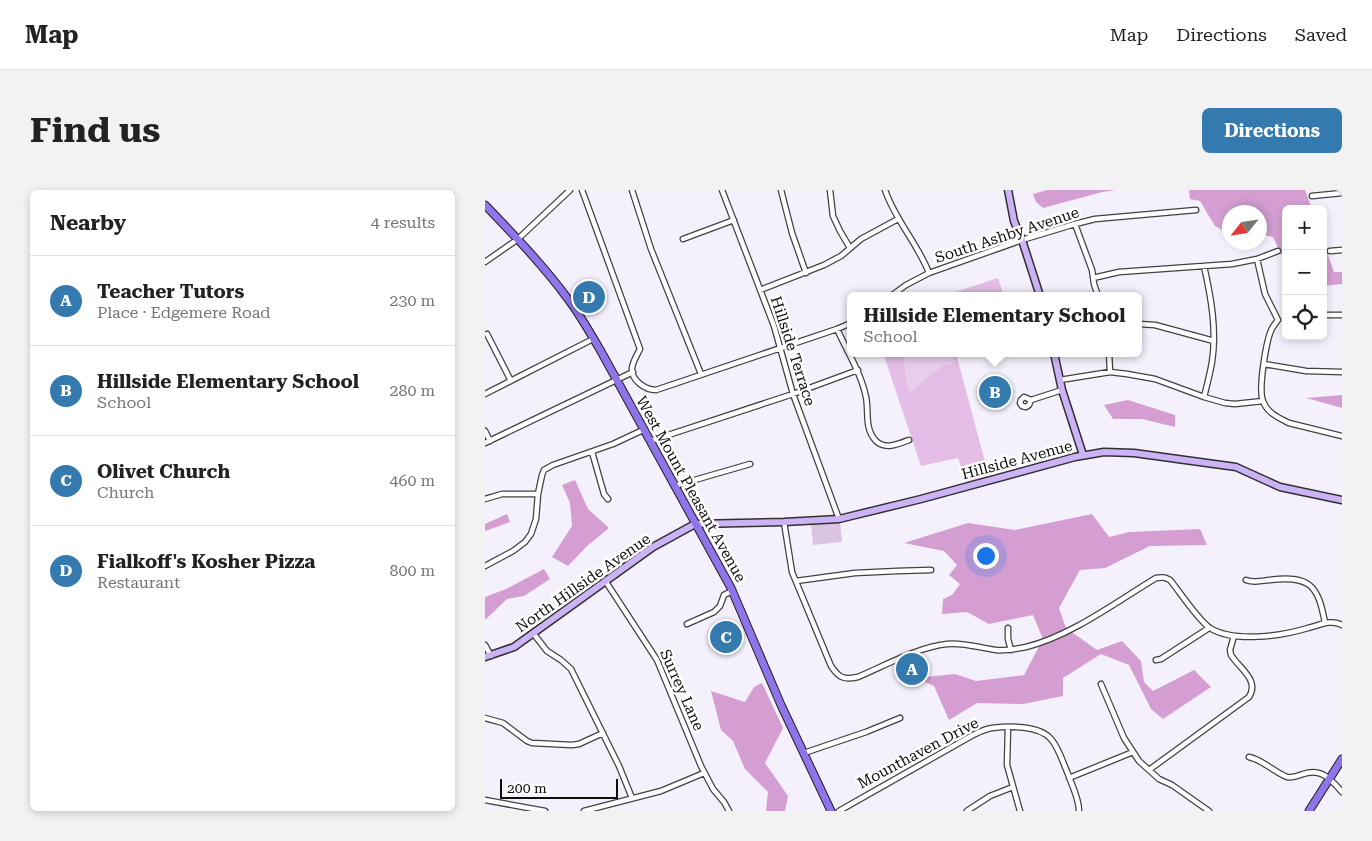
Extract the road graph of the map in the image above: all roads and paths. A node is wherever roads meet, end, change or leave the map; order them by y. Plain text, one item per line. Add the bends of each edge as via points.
1 (570, 190) edge
2 (581, 190) edge
3 (632, 190) edge
4 (722, 190) edge
5 (781, 190) edge
6 (830, 190) edge
7 (885, 190) edge
8 (1008, 190) edge
9 (1342, 193) edge
10 (1312, 196) dead end
11 (485, 206) edge
12 (1196, 210) dead end
13 (898, 219) junction
14 (734, 220) junction
15 (1075, 224) junction
16 (683, 238) dead end
17 (517, 239) junction
18 (1022, 240) junction
19 (850, 248) junction
20 (1342, 250) edge
21 (1278, 251) dead end
22 (1330, 251) dead end
23 (1257, 259) junction
24 (485, 262) edge
25 (1204, 266) junction
26 (806, 273) junction
27 (929, 273) junction
28 (1093, 278) junction
29 (760, 290) junction
30 (896, 292) edge
31 (1039, 292) edge
32 (1096, 292) edge
33 (1327, 315) edge
34 (1342, 315) edge
35 (1282, 319) edge
36 (1278, 320) junction
37 (847, 324) edge
38 (1142, 324) edge
39 (837, 329) junction
40 (487, 334) dead end
41 (593, 339) junction
42 (1214, 341) junction
43 (780, 348) junction
44 (847, 349) edge
45 (851, 357) edge
46 (1055, 357) edge
47 (1109, 357) edge
48 (1265, 364) junction
49 (858, 370) junction
50 (633, 372) junction
51 (1110, 372) junction
52 (1342, 372) edge
53 (701, 374) junction
54 (617, 380) junction
55 (1060, 380) junction
56 (511, 381) junction
57 (1062, 390) junction
58 (485, 394) edge
59 (793, 394) junction
60 (1204, 397) junction
61 (1031, 400) dead end
62 (1263, 401) junction
63 (643, 430) junction
64 (485, 431) edge
65 (1342, 436) edge
66 (909, 440) dead end
67 (650, 441) junction
68 (487, 442) edge
69 (592, 452) junction
70 (1083, 455) junction
71 (749, 464) dead end
72 (674, 486) junction
73 (538, 494) junction
74 (485, 499) edge
75 (608, 499) dead end
76 (1342, 500) edge
77 (839, 519) junction
78 (784, 522) junction
79 (695, 524) junction
80 (485, 566) edge
81 (931, 570) dead end
82 (1246, 580) dead end
83 (607, 582) junction
84 (795, 582) junction
85 (732, 591) junction
86 (1325, 623) junction
87 (687, 624) dead end
88 (1342, 625) edge
89 (1007, 628) dead end
90 (1209, 628) junction
91 (533, 633) junction
92 (1234, 636) junction
93 (485, 645) edge
94 (1011, 650) junction
95 (488, 657) edge
96 (1156, 660) dead end
97 (1101, 684) dead end
98 (485, 718) edge
99 (900, 718) dead end
100 (1007, 727) junction
101 (603, 733) junction
102 (1133, 752) junction
103 (804, 753) junction
104 (1249, 757) dead end
105 (1342, 759) edge
106 (1149, 770) junction
107 (705, 773) junction
108 (1069, 778) junction
109 (1329, 778) junction
110 (1013, 787) junction
111 (1342, 792) edge
112 (632, 798) junction
113 (485, 800) edge
114 (1310, 810) edge
115 (545, 811) edge
116 (584, 811) edge
117 (729, 811) edge
118 (831, 811) edge
119 (839, 811) edge
120 (967, 811) edge
121 (1021, 811) edge
122 (1079, 811) edge
123 (1209, 811) edge

1 - 17 street
2 - 50 street via 640,349 632,366
3 - 53 street via 651,250
4 - 14 street, Hillside Terrace
5 - 26 street
6 - 19 street via 833,216
7 - 13 street
8 - 18 street via 1014,222
9 - 10 street
11 - 17 main road, West Mount Pleasant Avenue
12 - 15 street, South Ashby Avenue via 1095,219
13 - 19 street
13 - 27 street
14 - 16 street
14 - 29 street, Hillside Terrace
15 - 18 street, South Ashby Avenue
15 - 28 street
17 - 24 street
17 - 41 main road, West Mount Pleasant Avenue via 569,300
18 - 27 street, South Ashby Avenue
18 - 31 street
19 - 26 street via 841,256
20 - 22 street
21 - 23 street
23 - 25 street
23 - 36 street via 1265,294
25 - 28 street via 1119,272
25 - 42 street via 1211,299
26 - 29 street
27 - 30 street, South Ashby Avenue
28 - 32 street
29 - 43 street, Hillside Terrace
33 - 34 street
35 - 36 street
36 - 48 street via 1270,334
37 - 39 street
38 - 42 street
39 - 43 street
39 - 44 street
40 - 56 street
41 - 54 main road, West Mount Pleasant Avenue
41 - 56 street
42 - 60 street
43 - 53 street
43 - 59 street, Hillside Terrace
45 - 49 street
46 - 55 street
47 - 51 street
48 - 52 street via 1306,371
48 - 62 street via 1261,386
49 - 59 street
49 - 66 street via 867,398 869,429 875,440 891,446
50 - 53 street via 639,383 652,390
50 - 54 street
51 - 55 street
51 - 60 street via 1155,379
54 - 63 main road, West Mount Pleasant Avenue
54 - 68 street
55 - 57 street
56 - 58 street
57 - 61 street
57 - 70 street
59 - 67 street
59 - 77 street, Hillside Terrace
60 - 62 street via 1235,404
62 - 65 street via 1270,412 1289,423
63 - 67 main road, West Mount Pleasant Avenue
63 - 69 street
64 - 68 street
67 - 72 main road, West Mount Pleasant Avenue
69 - 73 street via 548,468 542,475
69 - 75 street
70 - 76 street, Hillside Avenue via 1119,452 1235,467 1280,487
70 - 77 street, Hillside Avenue
71 - 72 street
72 - 79 main road, West Mount Pleasant Avenue
73 - 74 street via 502,494
73 - 80 street via 531,534 513,551
77 - 78 street, Hillside Avenue
78 - 79 street, Hillside Avenue
78 - 84 street
79 - 83 street, North Hillside Avenue via 653,547
79 - 85 main road, West Mount Pleasant Avenue
81 - 84 street via 855,573
82 - 86 street via 1290,578 1305,582 1319,598
83 - 91 street, North Hillside Avenue
83 - 107 street, Surrey Lane via 657,660
84 - 94 street via 831,666 842,678 858,677 914,653 948,644
85 - 87 street via 724,595 714,612
85 - 103 main road, West Mount Pleasant Avenue
86 - 88 street
86 - 92 street via 1299,631 1252,638
89 - 94 street
90 - 92 street
90 - 94 street via 1169,580 1160,577 1073,629
90 - 96 street
91 - 95 street, North Hillside Avenue via 515,647
91 - 101 street via 547,651 571,669
92 - 106 street via 1231,655 1251,681 1253,689 1249,697
93 - 95 street
97 - 102 street
98 - 101 street via 503,723 532,743 572,745
99 - 103 street
100 - 108 street, Mounthaven Drive via 1034,729 1049,737 1057,747
100 - 110 street via 1006,758
100 - 119 street, Mounthaven Drive via 990,728 973,735
101 - 112 street
102 - 106 street
102 - 108 street
103 - 118 main road, West Mount Pleasant Avenue
104 - 109 street via 1287,776 1296,777 1315,771
105 - 109 main road
106 - 123 street
107 - 112 street via 661,791
107 - 117 street, Surrey Lane
108 - 122 street, Mounthaven Drive
109 - 111 street
109 - 114 main road
110 - 120 street via 990,796
110 - 121 street
112 - 116 street
113 - 115 street

